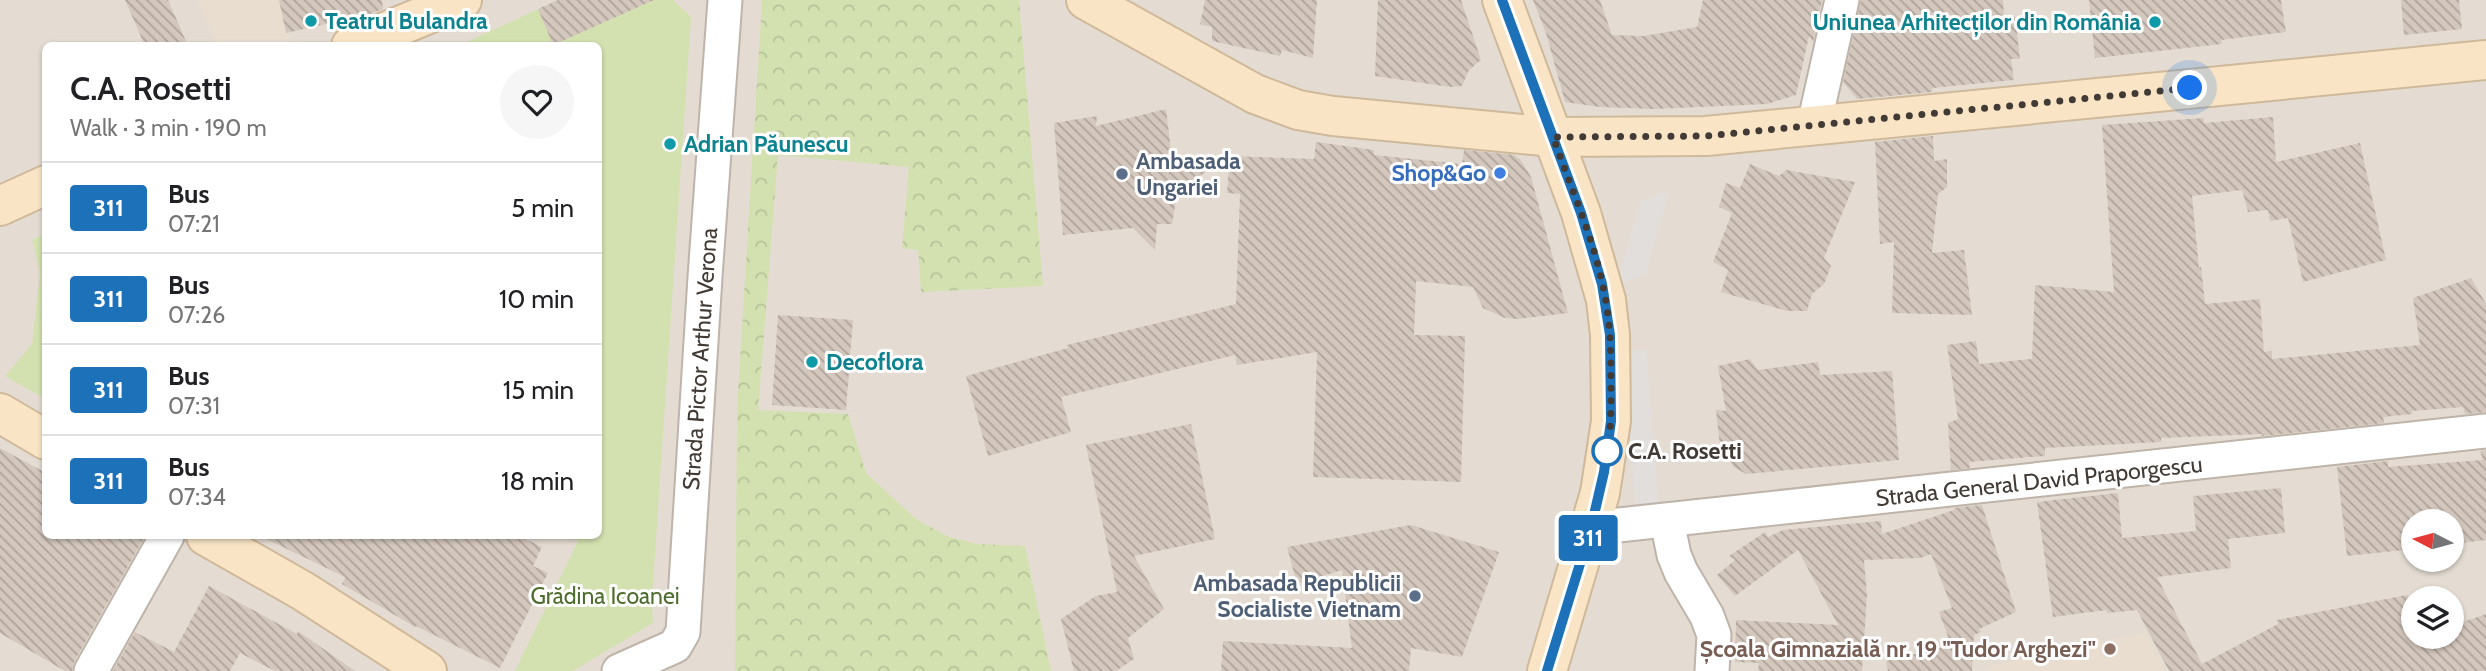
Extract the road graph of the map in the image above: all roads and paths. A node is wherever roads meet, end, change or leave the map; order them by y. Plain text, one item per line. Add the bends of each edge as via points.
1 (463, 0) edge
2 (1086, 0) edge
3 (1502, 0) edge
4 (1842, 0) edge
5 (723, 2) edge
6 (361, 42) edge
7 (2486, 60) edge
8 (1814, 125) junction
9 (1553, 137) junction
10 (42, 187) edge
11 (0, 206) edge
12 (0, 413) edge
13 (2486, 431) edge
14 (42, 438) edge
15 (1667, 521) junction
16 (1591, 528) junction
17 (165, 539) edge
18 (211, 539) edge
19 (91, 671) edge
20 (427, 671) edge
21 (619, 671) edge
22 (1547, 671) edge
23 (1712, 671) edge

1 - 6 street
2 - 9 street via 1255,94 1298,110
3 - 9 street
4 - 8 street
5 - 21 street, Strada Pictor Arthur Verona via 684,632 675,646
7 - 8 street
8 - 9 street via 1706,136
9 - 16 street via 1598,267 1610,335 1611,421
10 - 11 street
12 - 14 street
13 - 15 street, Strada General David Praporgescu
15 - 16 street, Strada General David Praporgescu
15 - 23 street via 1681,572 1714,635
16 - 22 street
17 - 19 street
18 - 20 street via 303,591

